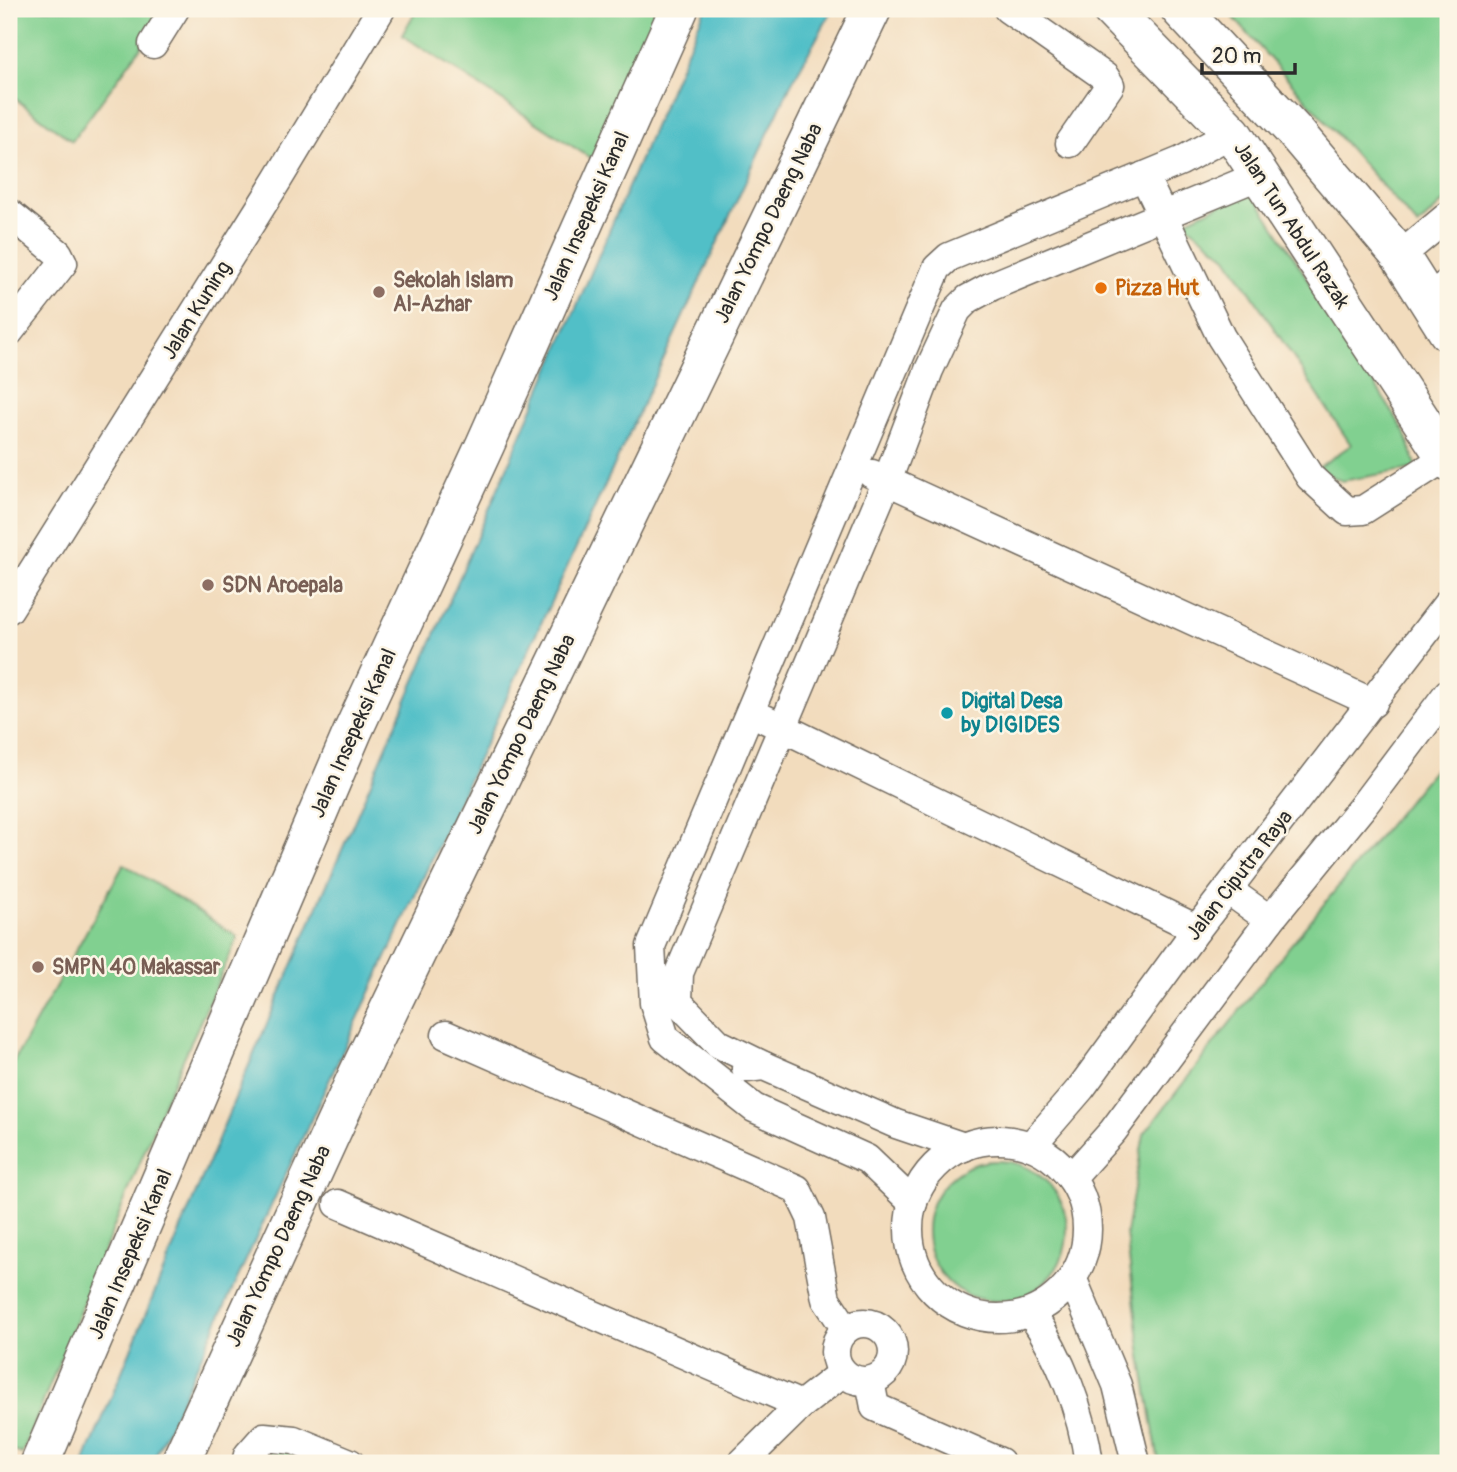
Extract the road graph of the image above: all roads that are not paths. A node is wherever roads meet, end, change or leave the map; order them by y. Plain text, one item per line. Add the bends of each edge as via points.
1 (176, 9) edge
2 (381, 9) edge
3 (679, 9) edge
4 (872, 9) edge
5 (1008, 9) edge
6 (1111, 9) edge
7 (1180, 9) edge
8 (153, 44) dead end
9 (1232, 133) junction
10 (1070, 143) dead end
11 (1144, 176) junction
12 (1258, 176) junction
13 (9, 213) edge
14 (1162, 214) junction
15 (1448, 216) edge
16 (1400, 256) junction
17 (1438, 292) edge
18 (9, 332) edge
19 (1448, 332) edge
20 (901, 353) junction
21 (929, 370) junction
22 (1447, 459) edge
23 (854, 465) junction
24 (887, 481) junction
25 (804, 583) junction
26 (838, 595) junction
27 (1448, 603) edge
28 (9, 609) edge
29 (1439, 634) edge
30 (1448, 693) edge
31 (1373, 703) junction
32 (750, 712) junction
33 (783, 726) junction
34 (1228, 890) junction
35 (1270, 920) junction
36 (1197, 929) junction
37 (651, 946) junction
38 (679, 973) junction
39 (446, 1035) dead end
40 (764, 1066) junction
41 (754, 1108) junction
42 (1031, 1146) junction
43 (964, 1147) junction
44 (1071, 1178) junction
45 (913, 1203) junction
46 (338, 1205) dead end
47 (1073, 1280) junction
48 (1031, 1313) junction
49 (846, 1329) junction
50 (835, 1379) junction
51 (872, 1394) junction
52 (801, 1405) junction
53 (1000, 1462) edge
54 (40, 1463) edge
55 (180, 1463) edge
56 (246, 1463) edge
57 (350, 1463) edge
58 (742, 1463) edge
59 (1089, 1463) edge
60 (1136, 1463) edge

1 - 8 street
2 - 28 street, Jalan Kuning
3 - 54 street, Jalan Insepeksi Kanal via 353,731
4 - 55 street, Jalan Yompo Daeng Naba via 352,1087
5 - 10 street via 1110,85
6 - 9 street, Jalan Tun Abdul Razak
7 - 16 street via 1296,132
9 - 11 street
9 - 12 street, Jalan Tun Abdul Razak
11 - 14 street
11 - 20 street via 949,257 937,268
12 - 14 street
12 - 22 street, Jalan Tun Abdul Razak
13 - 18 street via 62,257 60,267
14 - 21 street via 968,299 957,310
14 - 22 street via 1221,337 1310,477 1347,511 1363,510
15 - 16 street
16 - 17 street
17 - 19 street
20 - 21 street
20 - 23 street
21 - 24 street
23 - 24 street
23 - 25 street
24 - 26 street
24 - 31 street
25 - 26 street
25 - 32 street
26 - 33 street
27 - 29 street, Jalan Ciputra Raya
29 - 31 street, Jalan Ciputra Raya
30 - 35 street
31 - 34 street, Jalan Ciputra Raya
32 - 33 street
32 - 37 street
33 - 36 street
33 - 38 street
34 - 35 street
34 - 36 street, Jalan Ciputra Raya
35 - 44 street via 1113,1131
36 - 42 street, Jalan Ciputra Raya via 1081,1088
37 - 38 street via 660,963
37 - 41 street via 654,1003 665,1038
38 - 40 street via 678,1002 719,1044
39 - 49 street via 797,1189 811,1218 827,1299
40 - 41 street via 749,1066 735,1075 733,1091
40 - 43 street via 896,1124
41 - 45 street via 867,1159
42 - 43 street via 988,1141
42 - 44 street via 1053,1159
43 - 45 street via 929,1172
44 - 47 street via 1084,1205 1088,1236
45 - 48 street via 910,1243 920,1273 941,1298 968,1314 1000,1319
46 - 52 street
47 - 48 street
47 - 60 street via 1117,1385
48 - 59 street via 1051,1342 1071,1394
49 - 50 street via 834,1354
49 - 51 street via 864,1323 888,1336 891,1363
50 - 51 street
50 - 52 street
51 - 53 street
52 - 58 street
56 - 57 street via 264,1437 294,1440

